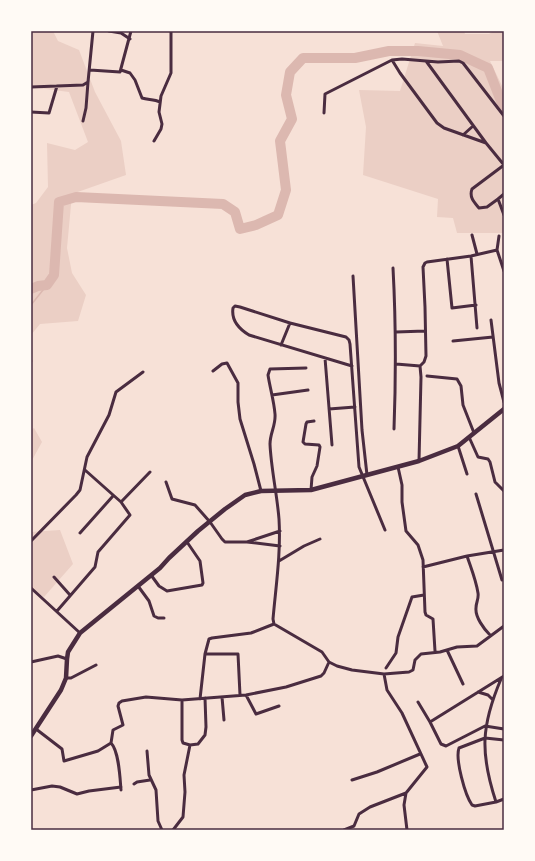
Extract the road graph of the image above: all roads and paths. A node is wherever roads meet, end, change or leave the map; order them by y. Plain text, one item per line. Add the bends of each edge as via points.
1 (93, 31) edge
2 (109, 31) edge
3 (131, 31) edge
4 (171, 31) edge
5 (130, 39) junction
6 (392, 60) junction
7 (425, 61) junction
8 (90, 70) junction
9 (121, 70) junction
10 (88, 82) junction
11 (57, 86) junction
12 (31, 88) edge
13 (160, 102) junction
14 (31, 112) edge
15 (324, 113) dead end
16 (504, 116) edge
17 (83, 121) dead end
18 (473, 126) junction
19 (463, 135) junction
20 (154, 141) dead end
21 (486, 143) junction
22 (504, 165) edge
23 (504, 194) edge
24 (498, 199) junction
25 (504, 215) edge
26 (472, 235) dead end
27 (499, 236) dead end
28 (497, 250) junction
29 (477, 254) junction
30 (471, 256) junction
31 (447, 259) junction
32 (393, 268) dead end
33 (504, 271) edge
34 (352, 276) dead end
35 (476, 305) junction
36 (491, 320) dead end
37 (290, 323) junction
38 (477, 328) dead end
39 (425, 331) junction
40 (396, 332) junction
41 (493, 337) junction
42 (453, 341) dead end
43 (281, 345) junction
44 (325, 358) junction
45 (396, 364) junction
46 (352, 366) junction
47 (420, 366) junction
48 (306, 368) dead end
49 (213, 371) dead end
50 (143, 372) dead end
51 (427, 376) dead end
52 (308, 390) dead end
53 (272, 395) junction
54 (504, 402) edge
55 (355, 407) junction
56 (329, 409) junction
57 (504, 410) edge
58 (314, 421) dead end
59 (394, 429) dead end
60 (474, 433) junction
61 (469, 437) junction
62 (332, 445) dead end
63 (458, 446) junction
64 (419, 460) junction
65 (398, 467) junction
66 (85, 470) junction
67 (150, 472) dead end
68 (467, 474) dead end
69 (365, 476) junction
70 (166, 482) dead end
71 (277, 490) junction
72 (311, 490) junction
73 (261, 491) junction
74 (504, 491) edge
75 (476, 494) dead end
76 (113, 496) junction
77 (121, 502) junction
78 (210, 522) junction
79 (385, 530) dead end
80 (280, 531) junction
81 (80, 532) dead end
82 (320, 539) dead end
83 (31, 542) edge
84 (187, 542) junction
85 (247, 542) junction
86 (280, 546) junction
87 (504, 550) edge
88 (494, 551) junction
89 (467, 556) junction
90 (279, 561) junction
91 (423, 567) junction
92 (151, 575) junction
93 (54, 578) dead end
94 (502, 580) dead end
95 (138, 586) junction
96 (31, 588) edge
97 (70, 594) junction
98 (424, 595) junction
99 (57, 611) junction
100 (164, 618) dead end
101 (274, 624) junction
102 (504, 626) edge
103 (80, 634) junction
104 (490, 635) junction
105 (447, 650) junction
106 (435, 651) junction
107 (205, 654) junction
108 (66, 659) junction
109 (31, 662) edge
110 (329, 662) junction
111 (96, 664) dead end
112 (386, 668) dead end
113 (384, 674) junction
114 (504, 676) edge
115 (66, 678) junction
116 (501, 679) junction
117 (463, 684) dead end
118 (478, 692) junction
119 (246, 694) junction
120 (240, 695) junction
121 (222, 697) junction
122 (205, 698) junction
123 (200, 699) junction
124 (492, 699) junction
125 (182, 700) junction
126 (418, 702) dead end
127 (279, 706) dead end
128 (224, 720) dead end
129 (430, 722) junction
130 (485, 726) junction
131 (36, 729) junction
132 (504, 729) edge
133 (31, 736) edge
134 (485, 738) junction
135 (504, 740) edge
136 (110, 743) junction
137 (190, 745) junction
138 (147, 751) dead end
139 (420, 754) junction
140 (150, 780) junction
141 (352, 780) dead end
142 (134, 784) dead end
143 (31, 790) edge
144 (406, 793) junction
145 (504, 799) edge
146 (496, 802) junction
147 (162, 830) edge
148 (172, 830) edge
149 (344, 830) edge
150 (407, 830) edge

1 - 8 street
2 - 5 street via 121,33
3 - 5 street
4 - 13 street via 171,73
5 - 9 street
6 - 7 street
6 - 15 street via 325,94
6 - 19 street via 437,123
7 - 16 street via 463,63
7 - 18 street
8 - 9 street
8 - 10 street
9 - 13 street via 130,73 142,98
10 - 11 street via 83,85
10 - 17 street
11 - 12 street
11 - 14 street via 49,113
13 - 20 street via 162,126
18 - 19 street
18 - 21 street
19 - 21 street
21 - 22 street
22 - 24 street via 470,193 479,208 487,207
23 - 24 street
24 - 25 street
26 - 29 street
27 - 28 street
28 - 29 street
28 - 33 street
29 - 30 street
30 - 31 street
30 - 35 street
31 - 35 street via 452,308
31 - 39 street via 428,262 423,267
32 - 40 street
34 - 69 street
35 - 38 street
36 - 41 street
37 - 43 street
37 - 43 street via 237,306 233,308 235,322 240,330
37 - 46 street via 346,337 350,344
39 - 40 street
39 - 47 street via 426,356
40 - 45 street
41 - 42 street
41 - 54 street
43 - 44 street
44 - 46 street
44 - 56 street
45 - 47 street
45 - 59 street
46 - 55 street
47 - 64 street
48 - 53 street via 270,369 268,375
49 - 73 street via 227,363 238,383 240,419
50 - 66 street via 116,392 109,415 87,457
51 - 60 street via 457,379
52 - 53 street
53 - 71 street via 275,425 270,436 270,444
55 - 56 street
55 - 69 street via 360,467
56 - 62 street
57 - 60 main road
58 - 72 street via 307,422 303,442 320,446
60 - 61 main road
61 - 63 main road
61 - 74 street via 478,457 490,462 496,482
63 - 64 main road
63 - 68 street
64 - 65 main road
65 - 69 main road
65 - 91 street via 406,531 421,551
66 - 76 street
66 - 83 street via 80,490
67 - 77 street
69 - 72 main road
69 - 79 street
70 - 78 street via 172,499 195,505
71 - 72 main road
71 - 73 main road
71 - 80 street
73 - 78 main road via 236,500
75 - 88 street
76 - 77 street
76 - 81 street
77 - 97 street via 130,515 98,552 94,567
78 - 84 main road
78 - 85 street via 226,542
80 - 85 street
80 - 86 street
82 - 90 street
84 - 92 main road
84 - 92 street via 200,560 202,585 167,591 159,586
85 - 86 street
86 - 90 street
87 - 88 street
88 - 89 street
88 - 94 street
89 - 91 street
89 - 104 street via 479,597 476,612
90 - 101 street
91 - 98 street
92 - 95 main road
93 - 97 street
95 - 100 street via 149,601 154,616
95 - 103 main road
96 - 99 street
97 - 99 street
98 - 106 street via 425,614 433,619
98 - 112 street via 412,597 398,637 396,653
99 - 103 street
101 - 107 street via 251,633 209,639
101 - 110 street via 322,652
102 - 104 street
103 - 108 main road
104 - 105 street via 477,646
105 - 106 street
105 - 117 street
106 - 113 street via 419,655 413,670 409,672
107 - 120 street via 238,654
107 - 123 street
108 - 109 street via 55,656
108 - 115 main road
110 - 113 street via 344,668
110 - 119 street via 321,676 286,687
111 - 115 street via 71,678
113 - 139 street via 387,690 402,713
114 - 116 street
115 - 131 main road
116 - 118 street
116 - 124 street
118 - 124 street
118 - 129 street
119 - 120 street
119 - 127 street via 256,714
120 - 121 street
121 - 122 street
121 - 128 street
122 - 123 street
122 - 137 street via 205,735 198,744
123 - 125 street
124 - 130 street
125 - 136 street via 146,697 119,703 123,724 112,732
125 - 137 street via 182,740 183,743
126 - 129 street
129 - 130 street via 443,746
130 - 132 street
130 - 134 street
131 - 133 main road
131 - 136 street via 62,749 64,761 98,751
134 - 135 street
134 - 146 street via 486,767
134 - 146 street via 459,748 458,755 465,788 472,805
136 - 143 street via 114,748 121,788 77,794 52,786
137 - 148 street via 184,775 183,817
138 - 140 street
139 - 141 street
139 - 144 street via 427,767
140 - 142 street
140 - 147 street via 156,790 158,820
144 - 149 street via 370,807 359,814 354,826
144 - 150 street via 404,805
145 - 146 street

